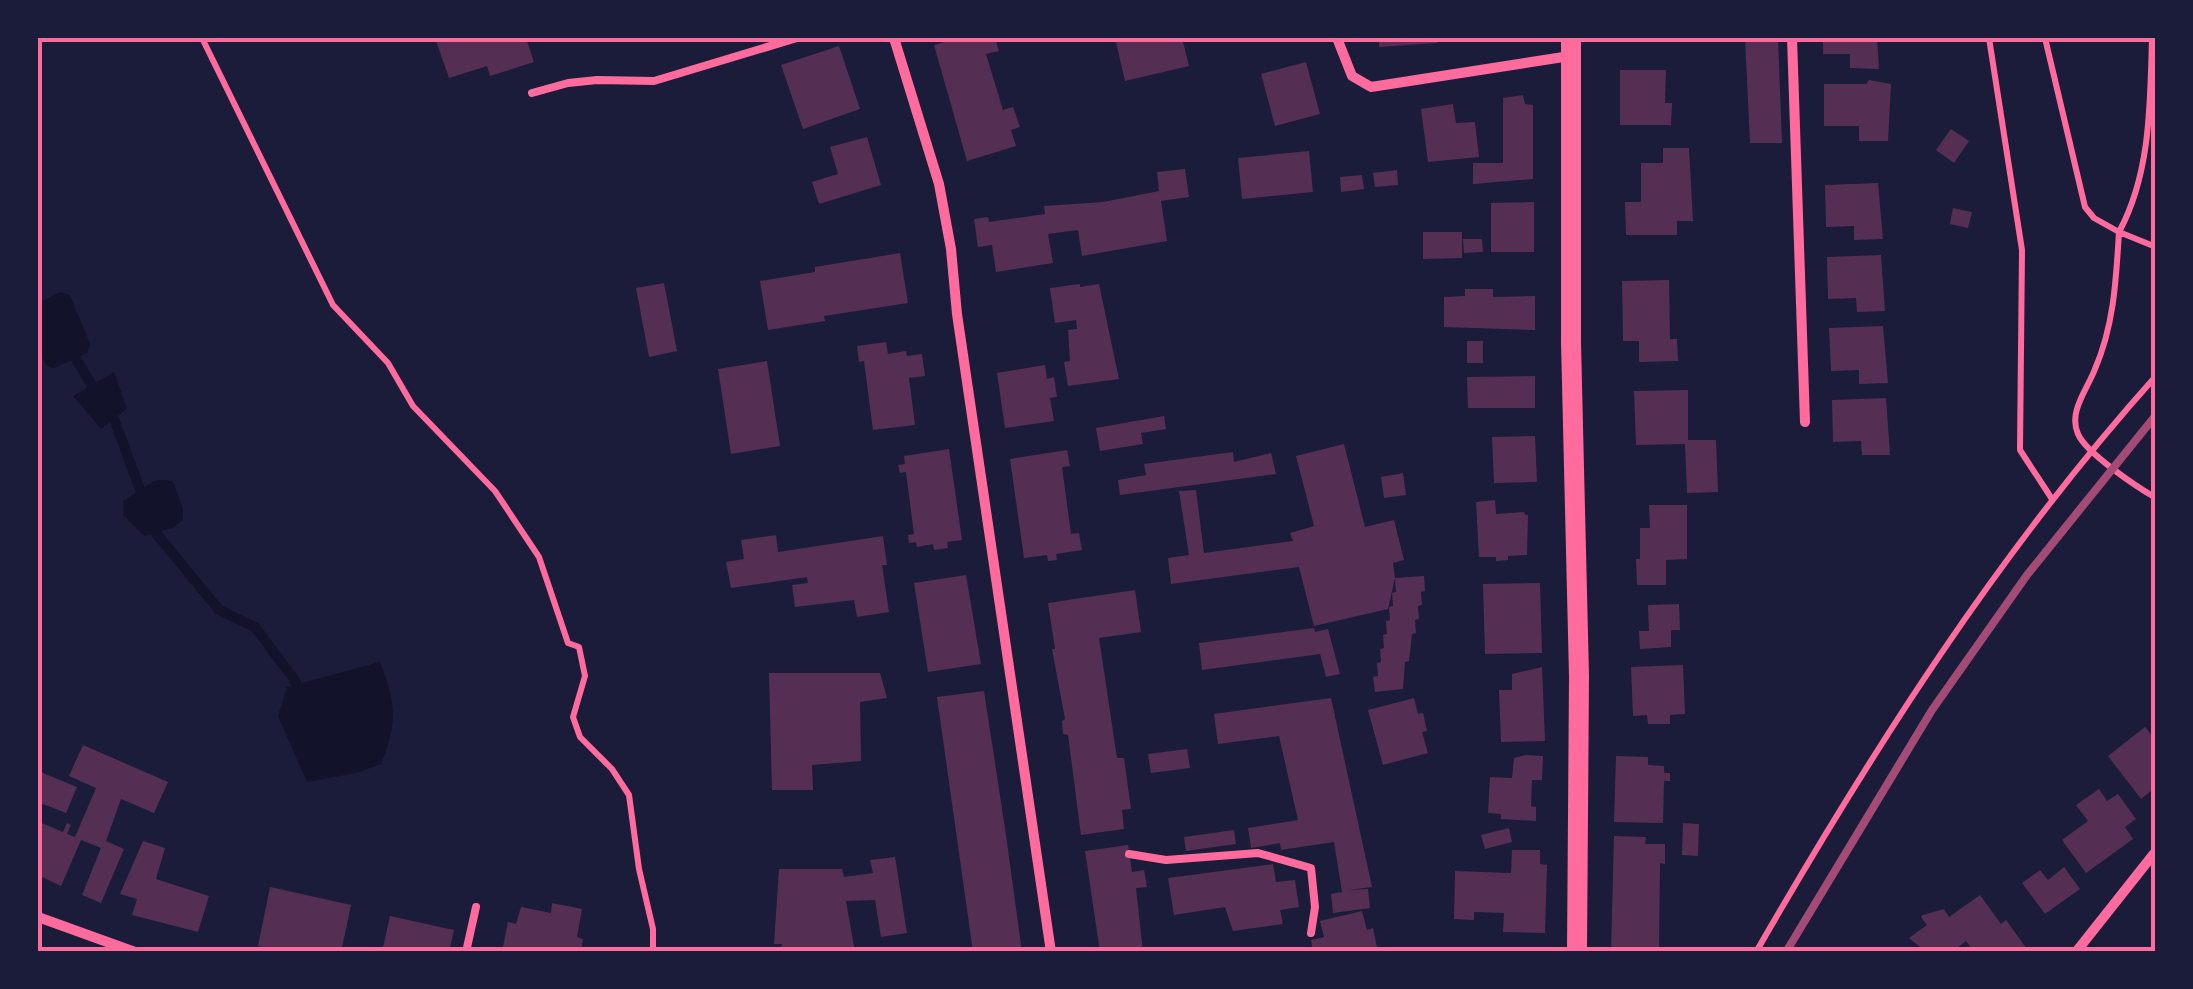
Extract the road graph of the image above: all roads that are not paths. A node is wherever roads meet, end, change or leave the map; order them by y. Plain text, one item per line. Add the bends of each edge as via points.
1 (798, 38) edge
2 (894, 38) edge
3 (1337, 38) edge
4 (1792, 38) edge
5 (1570, 47) edge
6 (532, 93) dead end
7 (1805, 422) dead end
8 (2156, 850) edge
9 (1129, 854) dead end
10 (476, 907) dead end
11 (38, 917) edge
12 (1311, 932) dead end
13 (135, 952) edge
14 (466, 952) edge
15 (1051, 952) edge
16 (1576, 952) edge
17 (2076, 952) edge

1 - 6 lane via 654,81 597,80
2 - 15 street via 939,184 951,249
3 - 5 street via 1352,76 1371,88
4 - 7 street
5 - 16 main road
8 - 17 street
9 - 12 lane via 1166,860 1258,853 1312,868
10 - 14 lane
11 - 13 street

